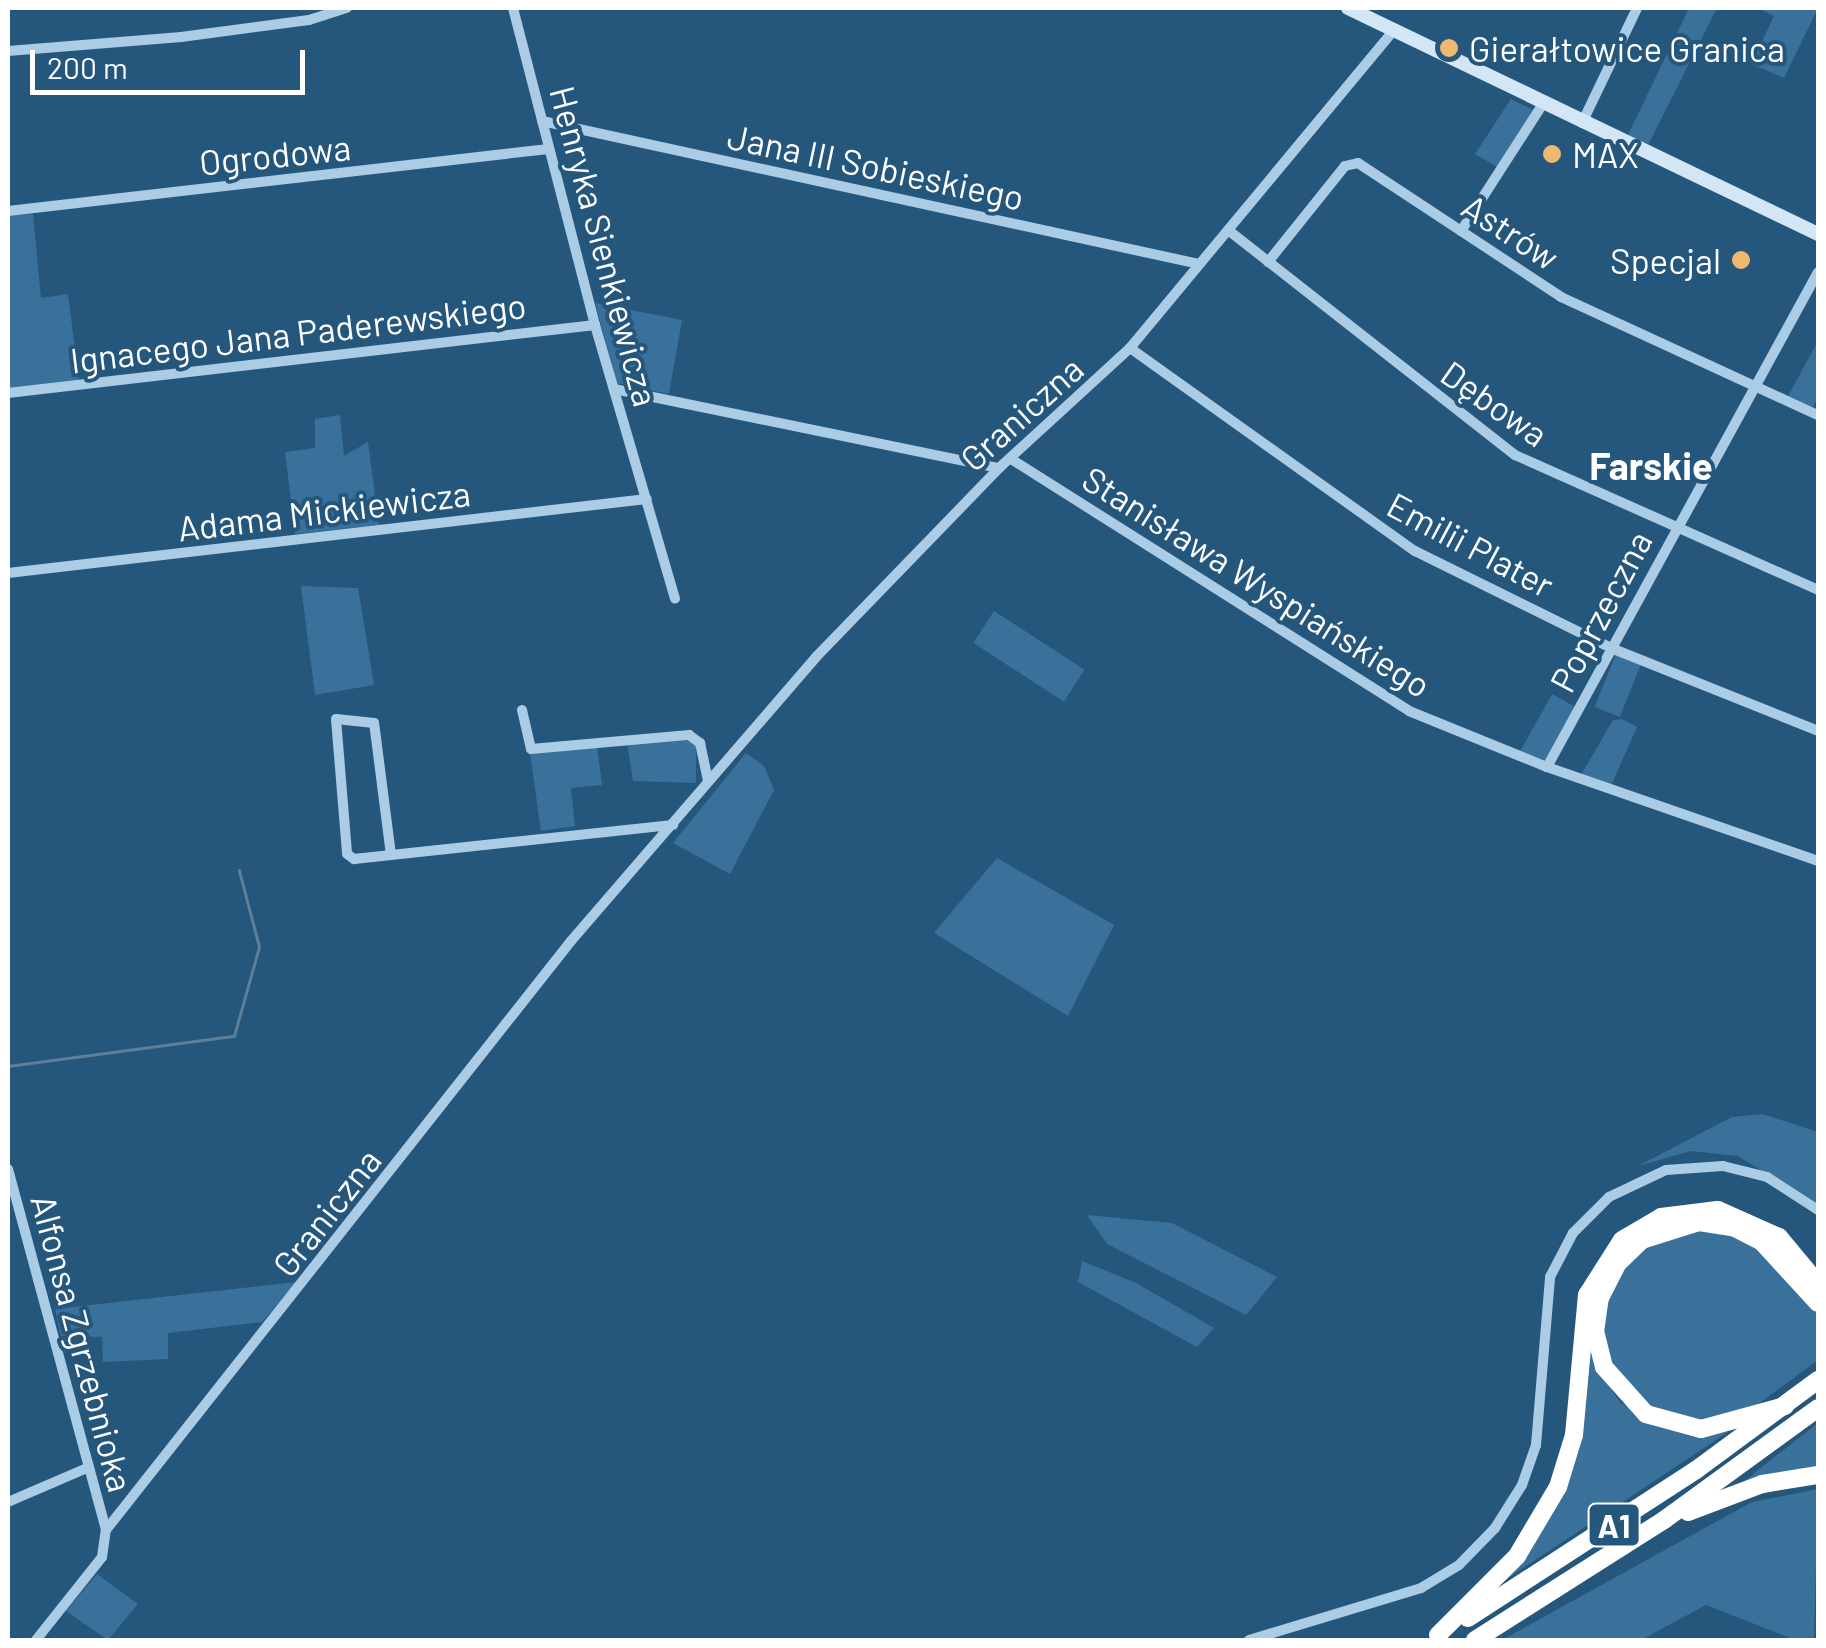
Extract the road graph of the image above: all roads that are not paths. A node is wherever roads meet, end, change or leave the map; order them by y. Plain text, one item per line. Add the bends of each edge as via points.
1 (348, 8) edge
2 (513, 8) edge
3 (1348, 8) edge
4 (1636, 8) edge
5 (1392, 29) junction
6 (8, 51) edge
7 (1543, 104) junction
8 (542, 121) junction
9 (1582, 124) junction
10 (548, 149) junction
11 (8, 212) edge
12 (1228, 230) junction
13 (1461, 231) junction
14 (1818, 234) edge
15 (1268, 262) junction
16 (1200, 264) junction
17 (1818, 272) edge
18 (595, 325) junction
19 (1130, 348) junction
20 (1754, 386) junction
21 (614, 389) junction
22 (8, 393) edge
23 (1818, 415) edge
24 (1011, 459) junction
25 (999, 468) junction
26 (647, 498) junction
27 (1675, 530) junction
28 (8, 573) edge
29 (1818, 590) edge
30 (675, 599) dead end
31 (1611, 648) junction
32 (522, 710) dead end
33 (1818, 731) edge
34 (1547, 766) junction
35 (708, 782) junction
36 (673, 825) junction
37 (391, 854) junction
38 (1818, 861) edge
39 (8, 1170) edge
40 (1818, 1210) edge
41 (1818, 1284) edge
42 (1818, 1304) edge
43 (1818, 1380) edge
44 (1784, 1406) junction
45 (1818, 1408) edge
46 (87, 1468) junction
47 (1818, 1475) edge
48 (8, 1502) edge
49 (1664, 1520) junction
50 (106, 1530) junction
51 (1434, 1638) edge
52 (36, 1640) edge
53 (1249, 1640) edge
54 (1475, 1640) edge

1 - 6 street via 181,38
2 - 8 street, Henryka Sienkiewicza
3 - 5 main road
4 - 9 street
5 - 7 main road
5 - 12 street, Graniczna
7 - 9 main road
7 - 13 street
8 - 10 street, Henryka Sienkiewicza
8 - 16 street, Jana III Sobieskiego
9 - 14 main road
10 - 11 street, Ogrodowa
10 - 18 street, Henryka Sienkiewicza
12 - 15 street, Dębowa
12 - 16 street, Graniczna
13 - 15 street, Astrów via 1350,164
13 - 20 street, Astrów via 1561,297
15 - 27 street, Dębowa via 1515,456
16 - 19 street, Graniczna
17 - 20 street, Poprzeczna
18 - 21 street, Henryka Sienkiewicza
18 - 22 street, Ignacego Jana Paderewskiego
19 - 24 street, Graniczna
19 - 31 street, Emilii Plater via 1415,551
20 - 23 street, Astrów
20 - 27 street, Poprzeczna
21 - 25 street
21 - 26 street, Henryka Sienkiewicza
24 - 25 street, Graniczna
24 - 34 street, Stanisława Wyspiańskiego via 1408,711
25 - 35 street, Graniczna via 817,656
26 - 28 street, Adama Mickiewicza
26 - 30 street, Henryka Sienkiewicza
27 - 29 street, Dębowa
27 - 31 street, Poprzeczna
31 - 33 street, Emilii Plater
31 - 34 street, Poprzeczna
32 - 35 street via 532,749 690,735 700,743
34 - 38 street, Stanisława Wyspiańskiego
35 - 36 street, Graniczna
36 - 37 street
36 - 50 street, Graniczna via 571,941
37 - 37 street via 354,860 348,854 333,720 374,722
39 - 46 street, Alfonsa Zgrzebnioka
40 - 53 street via 1768,1177 1723,1166 1666,1170 1609,1197 1573,1234 1550,1277 1536,1445 1522,1484 1494,1528 1459,1564 1421,1588
41 - 51 highway via 1779,1238 1718,1210 1661,1217 1622,1240 1587,1295 1574,1435 1548,1509 1517,1556
42 - 44 highway via 1761,1241 1736,1228 1699,1222 1666,1228 1631,1249 1600,1298 1596,1332 1604,1367 1646,1414 1700,1429
43 - 44 highway, A1
44 - 51 highway, A1 via 1566,1558
45 - 49 highway, A1
46 - 48 street
46 - 50 street, Alfonsa Zgrzebnioka
47 - 49 highway via 1762,1484
49 - 54 highway, A1
50 - 52 street, Graniczna via 102,1557

